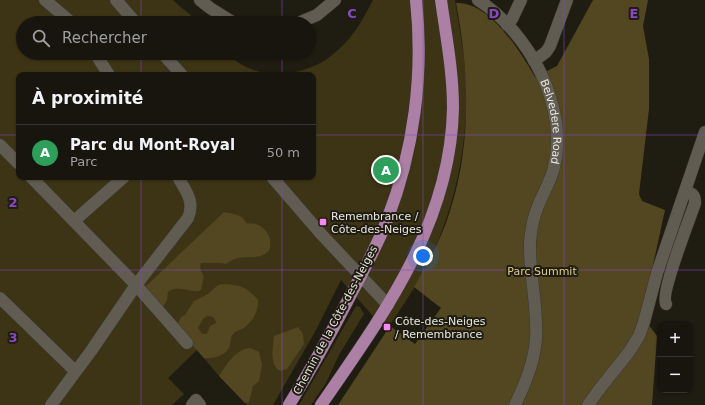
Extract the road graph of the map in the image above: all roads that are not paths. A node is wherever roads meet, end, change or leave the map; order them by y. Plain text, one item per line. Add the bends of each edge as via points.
1 (45, 0) edge
2 (116, 0) edge
3 (200, 0) edge
4 (335, 0) edge
5 (416, 0) edge
6 (441, 0) edge
7 (478, 0) edge
8 (521, 0) edge
9 (567, 0) edge
10 (64, 16) edge
11 (130, 16) edge
12 (223, 16) edge
13 (315, 16) edge
14 (507, 25) junction
15 (100, 60) edge
16 (168, 60) edge
17 (534, 61) junction
18 (108, 72) edge
19 (179, 72) edge
20 (705, 132) edge
21 (0, 145) edge
22 (16, 161) edge
23 (34, 180) edge
24 (121, 180) edge
25 (180, 180) edge
26 (275, 180) edge
27 (686, 191) junction
28 (74, 221) junction
29 (361, 277) junction
30 (136, 285) junction
31 (0, 298) edge
32 (666, 304) dead end
33 (388, 305) junction
34 (187, 342) dead end
35 (75, 371) junction
36 (51, 405) edge
37 (192, 405) edge
38 (200, 405) edge
39 (289, 405) edge
40 (321, 405) edge
41 (515, 405) edge
42 (588, 405) edge

1 - 10 street
2 - 11 street
3 - 12 street
4 - 13 street
5 - 29 main road, Chemin de la Côte-des-Neiges via 417,81 409,146 390,210
6 - 33 main road via 452,80 452,126 447,161 428,228
7 - 14 street, Belvedere Road
8 - 14 street
9 - 17 street via 550,46
14 - 17 street, Belvedere Road
15 - 18 street
16 - 19 street
17 - 41 street, Belvedere Road via 553,104 558,140 554,168 531,231 536,339 529,373
20 - 27 street
21 - 22 street
23 - 28 street
24 - 28 street
25 - 30 street via 192,209 188,218
26 - 29 street
27 - 32 street via 693,194 695,203 669,279 664,301
27 - 42 street via 639,336
28 - 30 street
29 - 33 street
29 - 39 main road, Chemin de la Côte-des-Neiges
30 - 34 street
30 - 35 street
31 - 35 street
33 - 40 main road
35 - 36 street
37 - 38 street via 196,400

